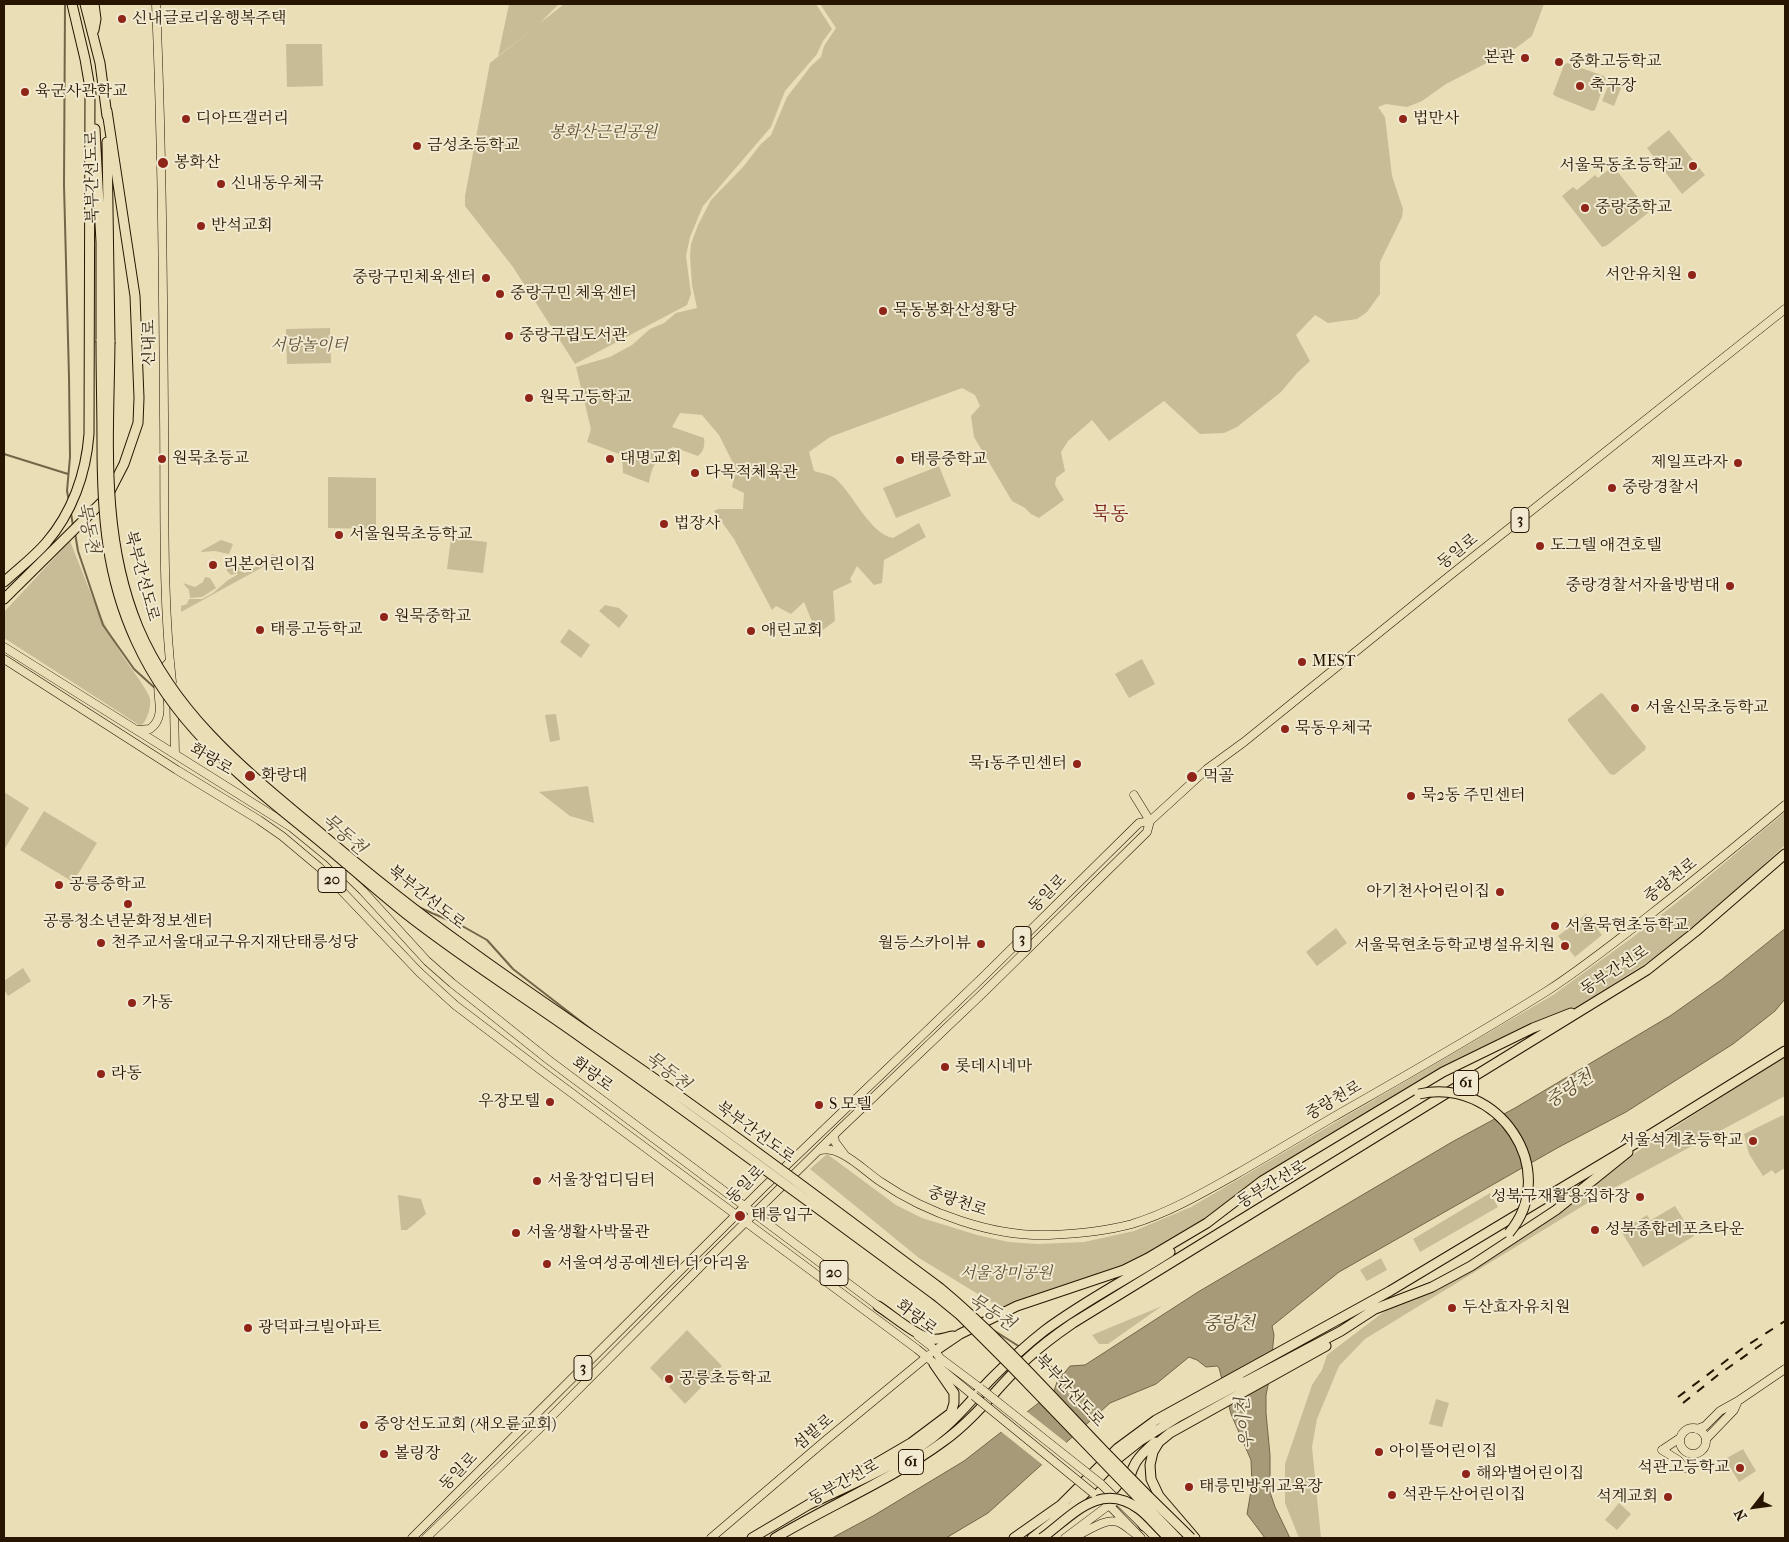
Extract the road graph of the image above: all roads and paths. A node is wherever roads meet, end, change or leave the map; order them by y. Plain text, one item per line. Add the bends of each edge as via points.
1 (72, 4) edge
2 (85, 4) edge
3 (94, 4) edge
4 (156, 4) edge
5 (93, 33) junction
6 (90, 89) junction
7 (107, 111) junction
8 (1785, 309) edge
9 (105, 341) junction
10 (4, 582) edge
11 (4, 599) edge
12 (4, 647) edge
13 (4, 659) edge
14 (170, 661) junction
15 (136, 730) junction
16 (175, 754) junction
17 (1134, 795) dead end
18 (1785, 804) edge
19 (1150, 821) junction
20 (1125, 838) junction
21 (1132, 846) junction
22 (1785, 854) edge
23 (1004, 957) junction
24 (1011, 965) junction
25 (976, 984) junction
26 (984, 992) junction
27 (1592, 1004) junction
28 (922, 1036) junction
29 (930, 1044) junction
30 (1785, 1051) edge
31 (1386, 1108) junction
32 (834, 1135) junction
33 (1643, 1139) junction
34 (818, 1151) junction
35 (847, 1157) junction
36 (745, 1206) junction
37 (755, 1213) junction
38 (736, 1214) junction
39 (746, 1222) junction
40 (1207, 1222) junction
41 (1486, 1256) junction
42 (1398, 1301) junction
43 (878, 1306) junction
44 (960, 1334) junction
45 (935, 1351) junction
46 (1024, 1356) junction
47 (926, 1357) junction
48 (1267, 1360) junction
49 (934, 1364) junction
50 (1785, 1368) edge
51 (1239, 1385) junction
52 (1738, 1401) junction
53 (1189, 1406) junction
54 (1697, 1429) junction
55 (1680, 1438) junction
56 (1706, 1439) junction
57 (1682, 1449) junction
58 (1662, 1450) junction
59 (1685, 1468) dead end
60 (1130, 1480) junction
61 (1118, 1500) junction
62 (808, 1505) junction
63 (1109, 1505) junction
64 (1144, 1526) junction
65 (1139, 1536) edge
66 (412, 1538) edge
67 (426, 1538) edge
68 (711, 1538) edge
69 (752, 1538) edge
70 (775, 1538) edge
71 (1014, 1538) edge
72 (1032, 1538) edge
73 (1042, 1538) edge
74 (1065, 1538) edge
75 (1072, 1538) edge
76 (1156, 1538) edge
77 (1169, 1538) edge
78 (1177, 1538) edge
79 (1191, 1538) edge
80 (1195, 1538) edge

1 - 6 highway, 북부간선도로
2 - 5 highway, 북부간선도로
3 - 5 highway via 96,20
4 - 14 main road, 신내로 via 163,208 165,557
5 - 7 highway, 북부간선도로
6 - 9 highway, 북부간선도로 via 101,223
6 - 10 highway via 87,457 73,501 62,521 46,544
7 - 9 highway, 북부간선도로
7 - 11 highway via 135,296 138,423 124,464 107,497
8 - 19 main road, 동일로 / 3 via 1207,769
9 - 78 highway, 북부간선도로, bridge via 102,497 109,556 120,601 137,645 166,696 187,723 244,778 405,913 776,1177 960,1315
9 - 79 highway, 북부간선도로, bridge via 109,502 119,568 128,601 146,644 163,675 197,722 257,780 356,863 462,945 651,1076 966,1309 1018,1358
12 - 15 main road, 화랑로 / 20
13 - 38 main road, 화랑로 / 20 via 282,836 319,867 455,1005
14 - 15 main road via 159,678 160,715 157,722 150,729
14 - 16 main road, 신내로, bridge
15 - 16 main road, 화랑로 / 20
16 - 36 main road, 화랑로 / 20 via 291,827 329,858 452,983 550,1061
17 - 19 main road
18 - 35 main road, 중랑천로 via 1686,887 1548,990 1232,1177 1160,1214 1132,1224 1082,1233 1046,1235 1012,1232 980,1226 927,1208 901,1195
19 - 20 main road, 동일로 / 3 via 1139,823
19 - 21 main road, 동일로 / 3 via 1147,832
20 - 21 main road via 1133,835
20 - 23 main road, 동일로 / 3
21 - 24 main road, 동일로 / 3
22 - 27 highway, 동부간선로 / 61 via 1647,970
23 - 24 main road via 1001,968
23 - 25 main road, 동일로 / 3
24 - 26 main road, 동일로 / 3
25 - 26 main road via 987,981
25 - 28 main road, 동일로 / 3
26 - 29 main road, 동일로 / 3
27 - 31 highway via 1533,1028 1443,1072
27 - 46 highway, 동부간선로 / 61
28 - 29 main road via 921,1046
28 - 36 main road, 동일로 / 3, bridge
29 - 32 main road, 동일로 / 3
30 - 33 highway
31 - 40 highway via 1262,1181
31 - 41 highway, bridge via 1419,1094 1446,1092 1469,1096 1496,1112 1514,1133 1524,1155 1528,1184 1522,1209 1509,1233
32 - 34 main road, 동일로 / 3
32 - 35 main road via 838,1147
33 - 41 highway via 1556,1210
33 - 48 highway via 1390,1291
34 - 35 main road via 828,1149
34 - 37 main road, 동일로 / 3, bridge
36 - 37 main road, 화랑로 / 20
36 - 38 main road, 동일로 / 3
37 - 39 main road, 동일로 / 3
37 - 43 main road, 화랑로 / 20
38 - 39 main road, 화랑로 / 20
38 - 66 main road, 동일로 / 3
39 - 47 main road, 화랑로 / 20
39 - 67 main road, 동일로 / 3
40 - 44 highway, bridge via 1134,1265 1017,1306
40 - 46 highway via 1169,1253 1063,1318 1034,1340
41 - 42 highway via 1451,1277
42 - 51 highway via 1375,1309 1341,1331
42 - 80 highway via 1330,1344 1170,1432 1156,1446 1150,1468 1154,1488
43 - 44 highway via 930,1339
43 - 45 main road, 화랑로 / 20
44 - 45 highway
45 - 47 main road, 섬밭로
45 - 61 main road, 화랑로 / 20, bridge
46 - 62 highway via 993,1377 964,1410 934,1436 897,1460
46 - 70 highway, 동부간선로 / 61 via 975,1414 943,1442
47 - 49 main road, 화랑로 / 20
47 - 68 main road, 섬밭로
48 - 51 highway
48 - 53 highway
49 - 62 highway via 954,1393 954,1406 949,1415 912,1443 838,1484
49 - 63 main road, 화랑로 / 20, bridge
50 - 52 main road
51 - 53 highway
52 - 54 main road
52 - 56 main road via 1736,1408
53 - 60 highway via 1138,1459
53 - 71 highway via 1134,1435 1061,1505
53 - 72 highway via 1130,1448 1072,1507
54 - 55 main road via 1685,1431
54 - 56 main road
55 - 57 main road
55 - 58 main road
56 - 57 main road via 1705,1447 1698,1454
57 - 58 main road
58 - 59 main road
60 - 61 highway
60 - 64 highway via 1135,1510
61 - 63 highway
61 - 64 main road, 화랑로 / 20
62 - 69 highway
63 - 65 main road, 화랑로 / 20
63 - 74 main road
64 - 76 main road, 화랑로 / 20
65 - 75 main road via 1119,1522 1112,1521
73 - 77 highway, bridge via 1082,1506 1107,1498 1136,1507

